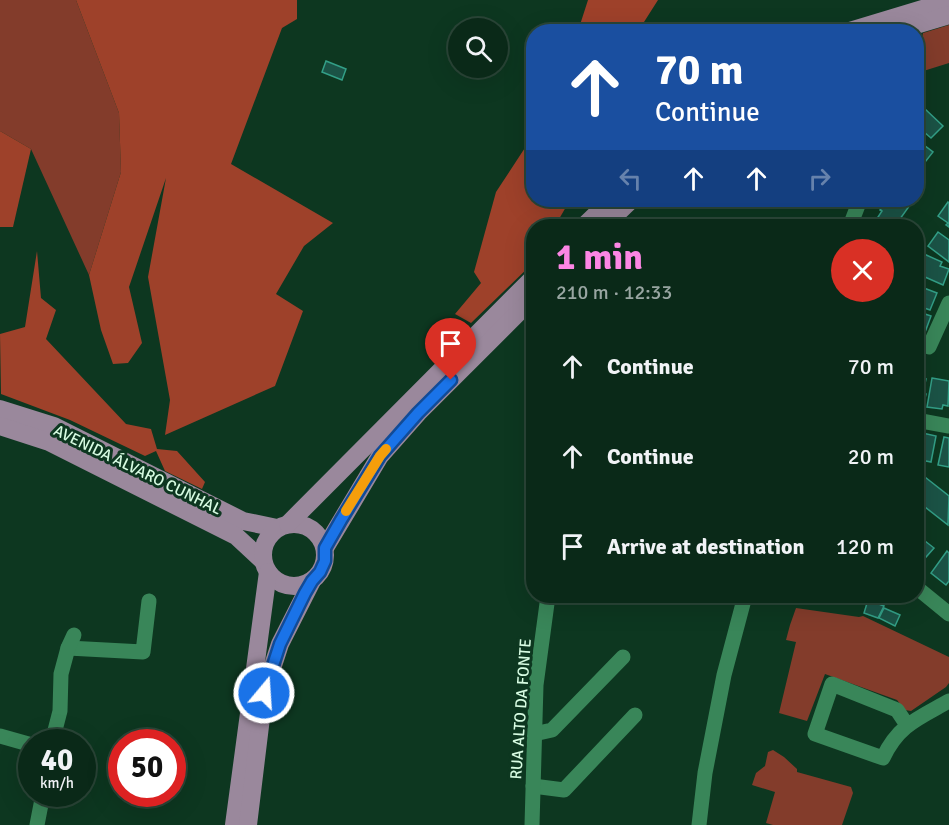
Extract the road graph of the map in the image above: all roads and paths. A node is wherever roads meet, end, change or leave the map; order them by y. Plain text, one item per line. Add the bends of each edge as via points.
1 (911, 0) edge
2 (949, 1) edge
3 (949, 15) edge
4 (873, 24) edge
5 (909, 24) edge
6 (919, 24) edge
7 (604, 207) edge
8 (624, 207) edge
9 (591, 219) edge
10 (611, 219) edge
11 (526, 285) edge
12 (949, 303) edge
13 (526, 305) edge
14 (929, 347) dead end
15 (0, 409) edge
16 (924, 421) edge
17 (0, 426) edge
18 (949, 426) edge
19 (282, 526) junction
20 (325, 548) junction
21 (266, 567) junction
22 (312, 581) junction
23 (924, 594) edge
24 (149, 601) dead end
25 (547, 603) edge
26 (743, 603) edge
27 (949, 614) edge
28 (623, 657) dead end
29 (949, 701) edge
30 (635, 716) dead end
31 (907, 725) junction
32 (55, 729) edge
33 (534, 734) junction
34 (0, 736) edge
35 (18, 741) edge
36 (533, 786) junction
37 (41, 807) edge
38 (38, 825) edge
39 (234, 825) edge
40 (248, 825) edge
41 (532, 825) edge
42 (699, 825) edge

1 - 5 street
2 - 4 main road
3 - 6 main road
7 - 9 main road
8 - 10 main road
11 - 19 main road
12 - 14 street
13 - 20 main road via 380,456
15 - 19 main road, AVENIDA ÁLVARO CUNHAL via 54,426 243,521
16 - 18 street
17 - 21 main road, AVENIDA ÁLVARO CUNHAL via 49,442 236,536
19 - 20 main road via 300,524 312,528
19 - 21 main road via 268,537 263,548
20 - 22 main road via 323,567
21 - 22 main road via 276,581 288,586
21 - 39 main road
22 - 40 main road via 280,644 264,693
23 - 27 street
24 - 32 street via 143,652 71,642 61,674
25 - 33 street, RUA ALTO DA FONTE
26 - 42 street via 724,675
28 - 33 street via 552,730
29 - 31 street
30 - 36 street via 564,790
31 - 31 street via 883,758 815,734 832,684 897,710
33 - 36 street, RUA ALTO DA FONTE
34 - 35 street
36 - 41 street, RUA ALTO DA FONTE
37 - 38 street

